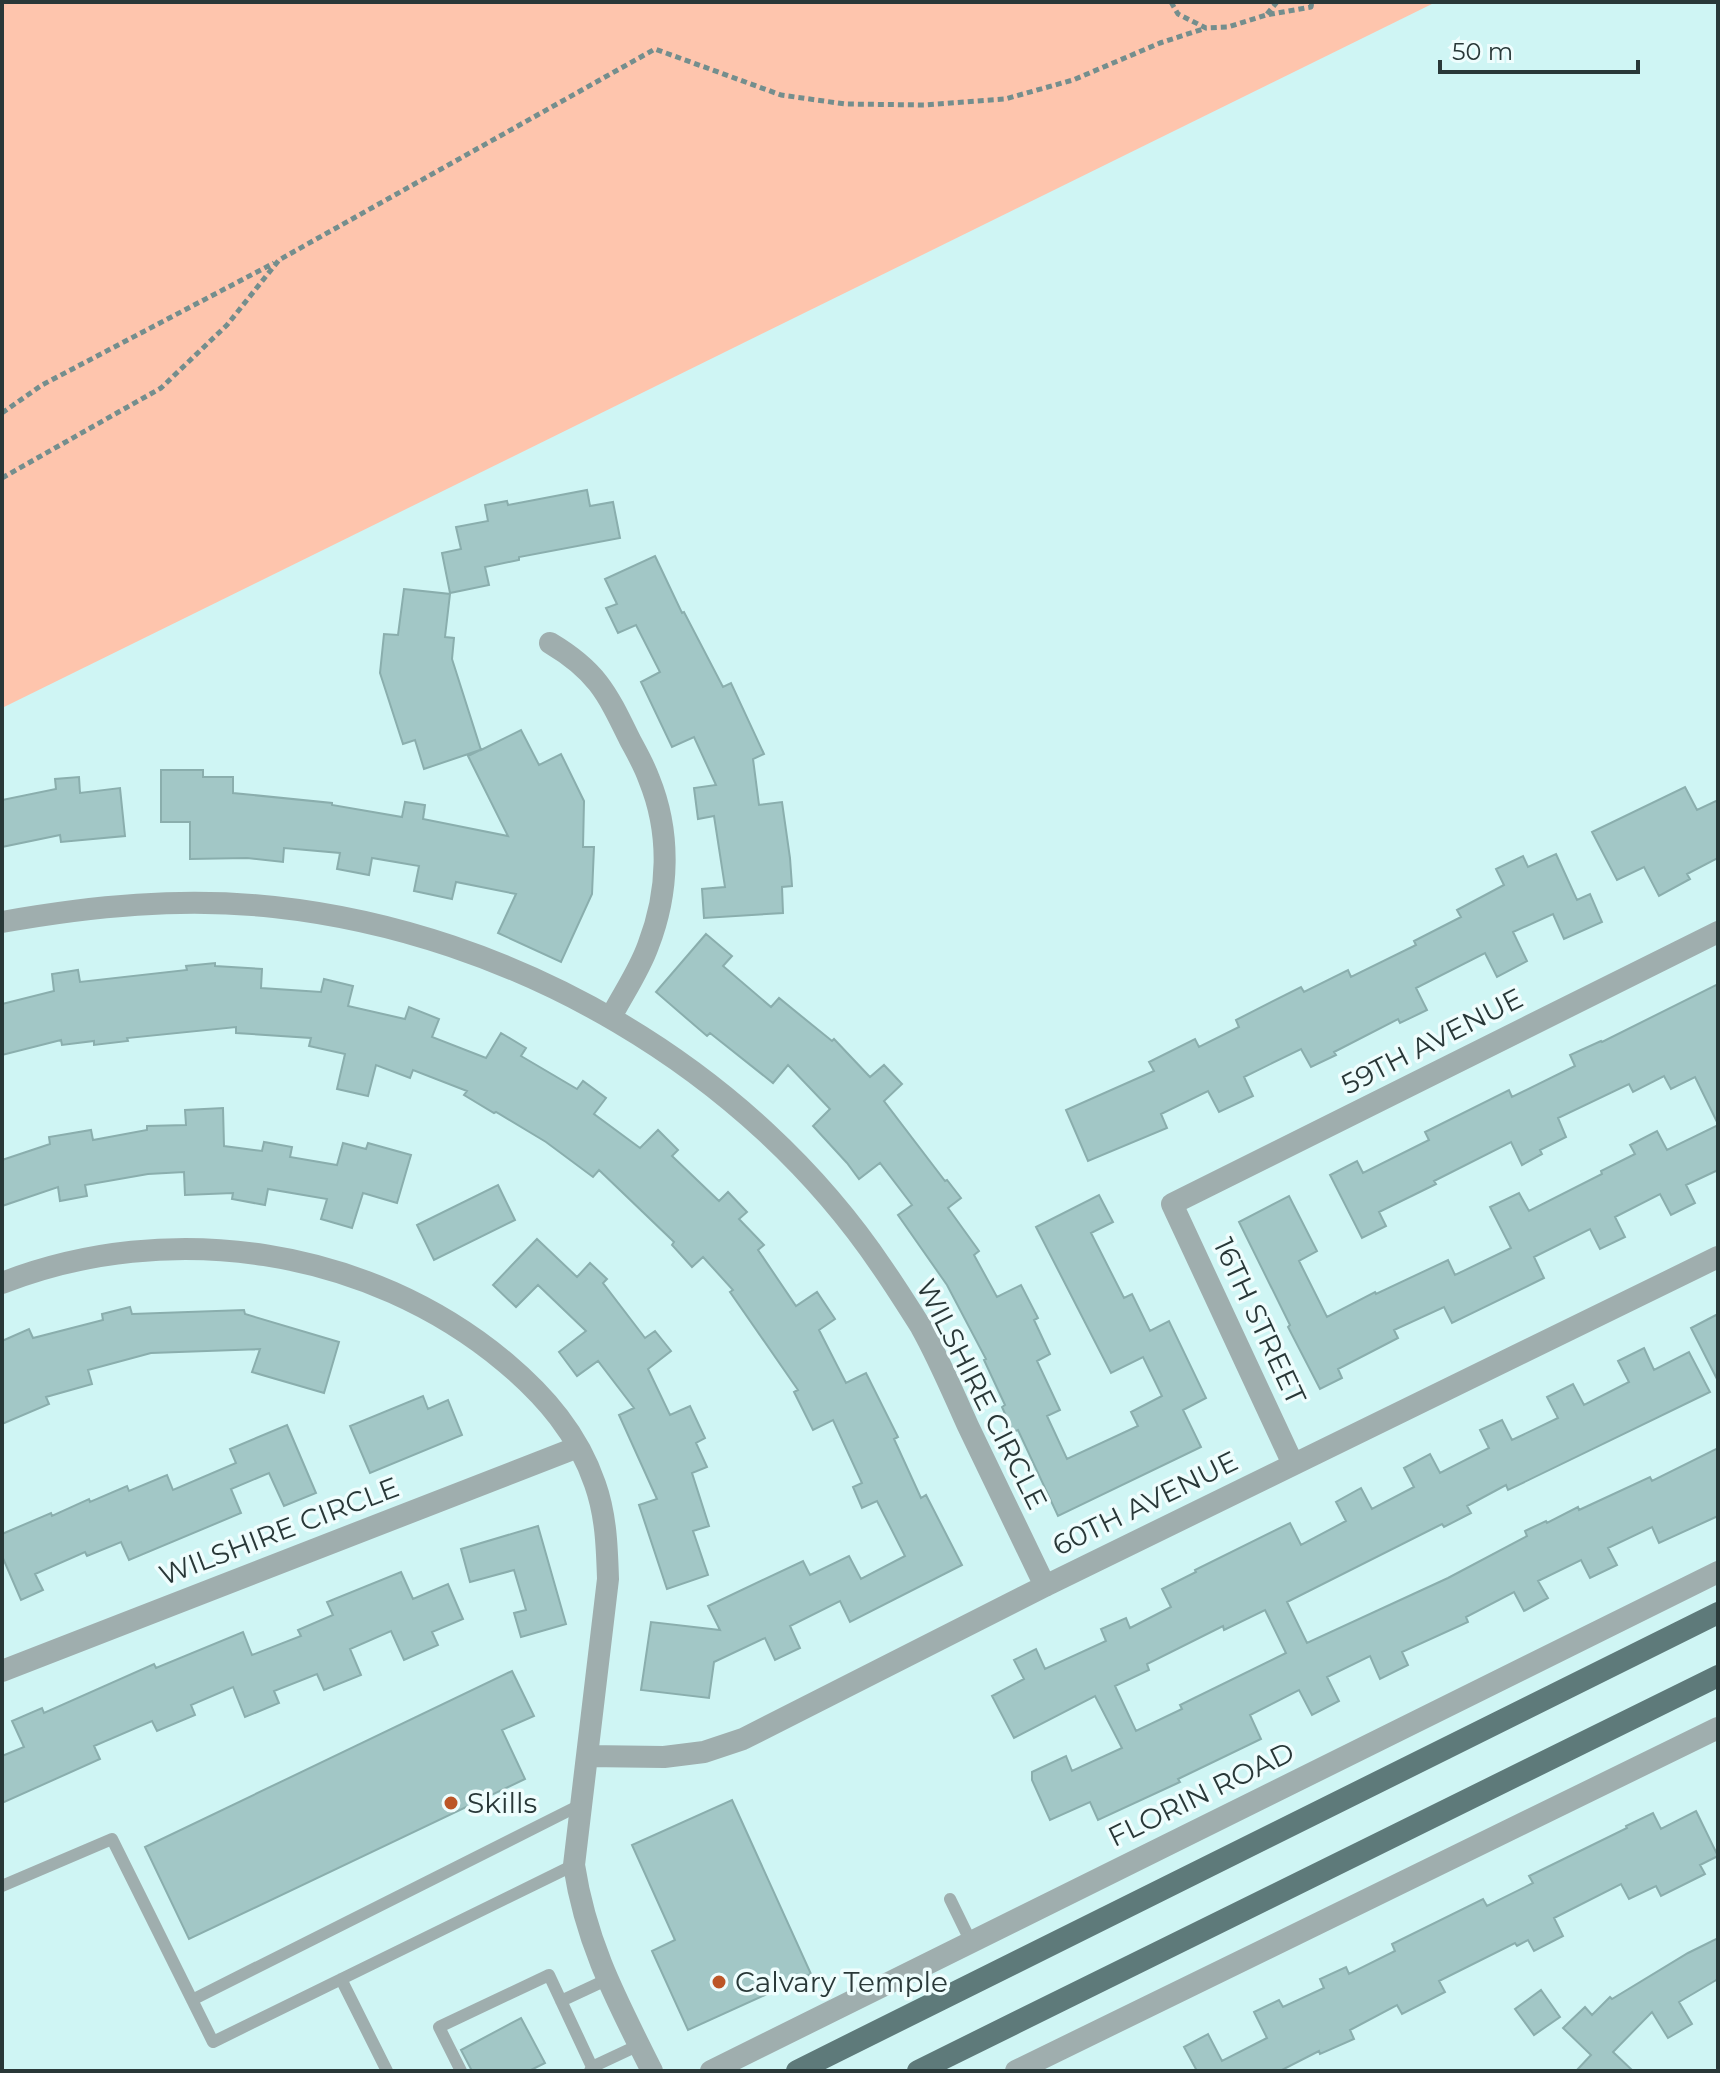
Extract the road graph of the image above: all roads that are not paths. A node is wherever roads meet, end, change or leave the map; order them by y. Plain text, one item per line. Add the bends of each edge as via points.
1 (550, 643) dead end
2 (2, 922) edge
3 (1718, 932) edge
4 (611, 1017) junction
5 (1172, 1204) joint
6 (1718, 1257) edge
7 (2, 1283) edge
8 (578, 1447) junction
9 (1293, 1464) junction
10 (1718, 1572) edge
11 (1045, 1586) junction
12 (1718, 1613) edge
13 (2, 1671) edge
14 (1718, 1676) edge
15 (1718, 1728) edge
16 (587, 1756) junction
17 (582, 1804) junction
18 (574, 1865) junction
19 (2, 1886) edge
20 (950, 1899) dead end
21 (971, 1942) junction
22 (341, 1979) junction
23 (606, 1980) junction
24 (192, 2000) junction
25 (561, 2001) junction
26 (639, 2045) junction
27 (591, 2069) edge
28 (387, 2071) edge
29 (461, 2071) edge
30 (652, 2071) edge
31 (711, 2071) edge
32 (797, 2071) edge
33 (918, 2071) edge
34 (1016, 2071) edge

1 - 4 street via 597,680 649,777 661,814 665,875 660,913
2 - 4 street, WILSHIRE CIRCLE via 171,903 275,907 334,916 421,936 505,965
3 - 5 street, 59TH AVENUE
4 - 11 street, WILSHIRE CIRCLE via 674,1057 744,1113 837,1208 922,1330
5 - 9 street, 16TH STREET
6 - 9 street, 60TH AVENUE
7 - 8 street via 80,1259 142,1250 219,1250 326,1268 385,1289 485,1346 555,1411
8 - 13 street, WILSHIRE CIRCLE
8 - 16 street via 595,1484 607,1535 608,1579
9 - 11 street, 60TH AVENUE
10 - 21 street, FLORIN ROAD
11 - 16 street, 60TH AVENUE via 743,1739 704,1752 664,1757
12 - 32 main road
14 - 33 main road
15 - 34 street
16 - 17 street
17 - 18 street
17 - 24 lane
18 - 22 lane
18 - 23 street
19 - 24 lane via 112,1839
20 - 21 lane
21 - 31 street, FLORIN ROAD
22 - 24 lane via 213,2042
22 - 28 lane
23 - 25 lane
23 - 26 street
25 - 27 lane
25 - 29 lane via 549,1975 439,2027
26 - 27 lane
26 - 30 street

